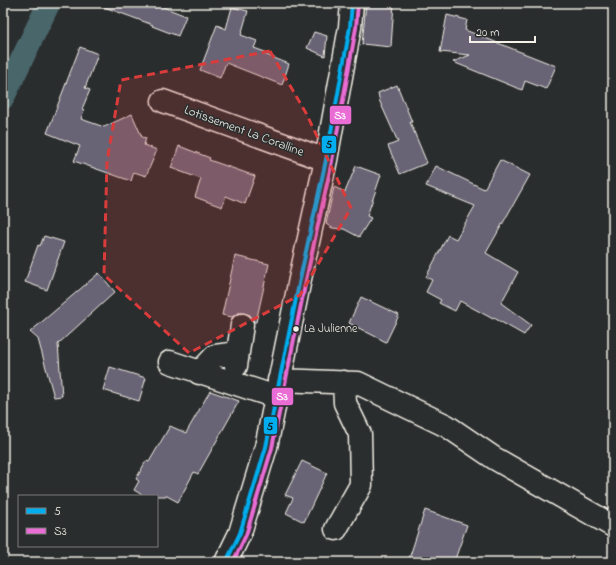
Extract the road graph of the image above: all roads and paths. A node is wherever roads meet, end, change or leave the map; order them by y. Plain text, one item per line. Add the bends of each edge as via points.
1 (352, 3) edge
2 (163, 101) dead end
3 (326, 160) junction
4 (242, 325) dead end
5 (170, 362) dead end
6 (199, 373) junction
7 (344, 382) junction
8 (278, 389) junction
9 (613, 526) edge
10 (336, 529) dead end
11 (226, 562) edge

1 - 3 street
2 - 3 street, Lotissement La Coralline
3 - 8 street
4 - 6 street via 237,360 216,356
5 - 6 street
6 - 8 street
7 - 8 street
7 - 9 street via 358,383 447,426 494,458
7 - 10 street via 345,403 360,434 361,485
8 - 11 street via 266,447 240,533

